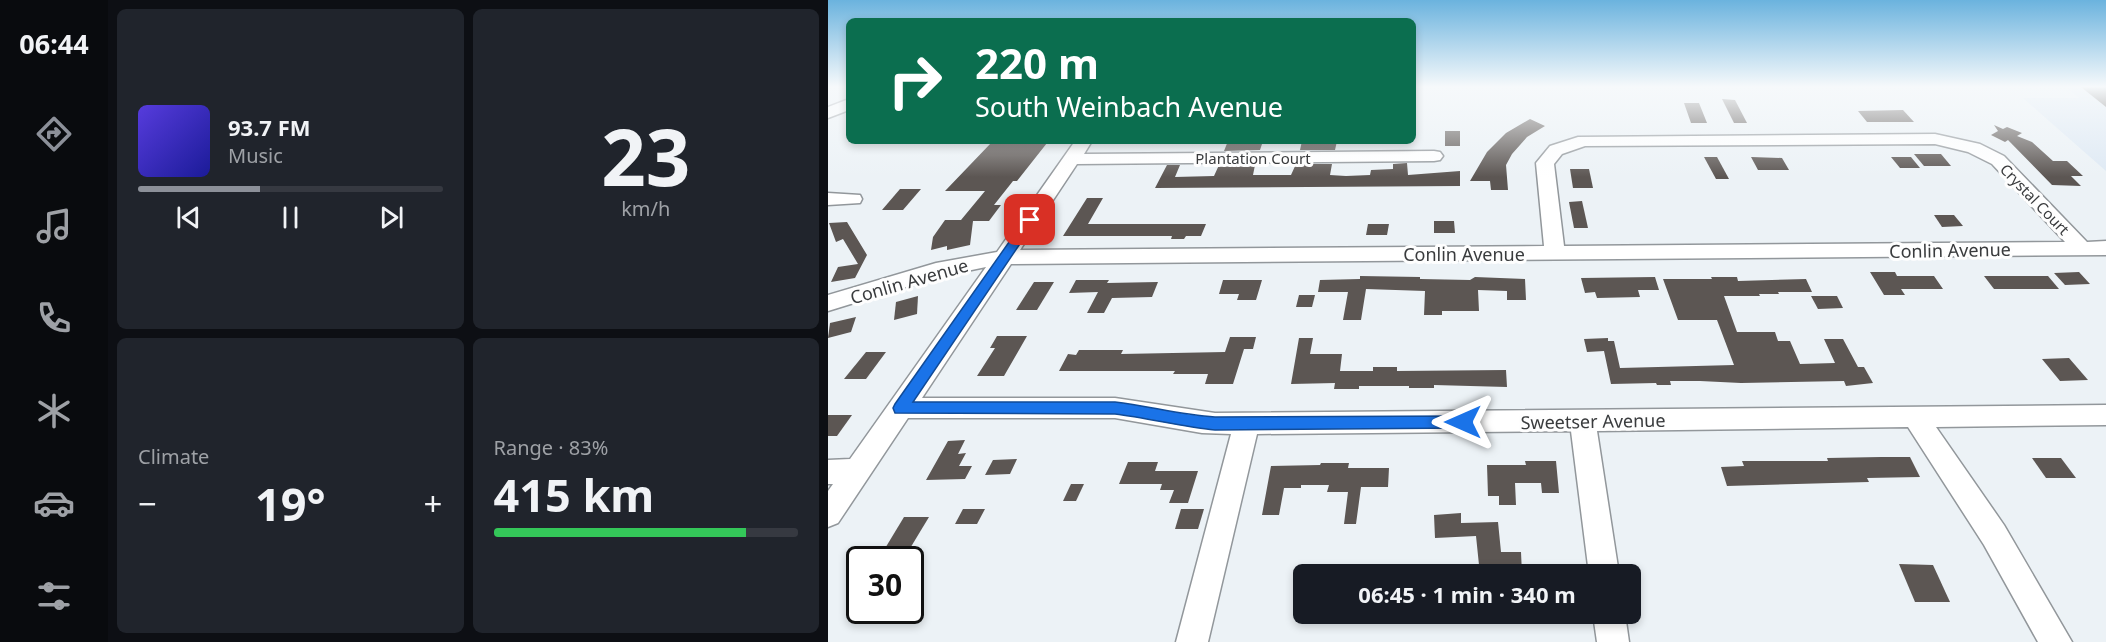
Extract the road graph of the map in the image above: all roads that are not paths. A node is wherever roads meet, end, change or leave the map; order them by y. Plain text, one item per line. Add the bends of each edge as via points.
1 (1078, 150) edge
2 (1434, 156) dead end
3 (828, 199) edge
4 (853, 199) dead end
5 (2083, 249) junction
6 (2106, 249) edge
7 (1556, 253) junction
8 (1005, 257) junction
9 (828, 303) edge
10 (901, 408) junction
11 (2106, 415) edge
12 (1915, 417) junction
13 (1582, 421) junction
14 (1247, 424) junction
15 (858, 471) junction
16 (828, 472) edge
17 (828, 514) edge
18 (1603, 564) edge
19 (1610, 624) edge
20 (1192, 642) edge
21 (1613, 642) edge
22 (2056, 642) edge

1 - 2 street, Plantation Court
1 - 8 street
3 - 4 street
5 - 6 street, Conlin Avenue
5 - 7 street, Conlin Avenue
5 - 7 street, Crystal Court via 1998,160 1974,148 1935,139 1584,141 1556,150 1545,163
7 - 8 street, Conlin Avenue
8 - 9 street, Conlin Avenue via 944,268
8 - 10 street
10 - 14 street, Sweetser Avenue via 1092,407 1148,412 1187,421
10 - 15 street
11 - 12 street, Sweetser Avenue
12 - 13 street, Sweetser Avenue
12 - 22 street via 1994,536
13 - 14 street, Sweetser Avenue
13 - 18 street
14 - 20 street
15 - 16 street
15 - 17 street
19 - 21 street

